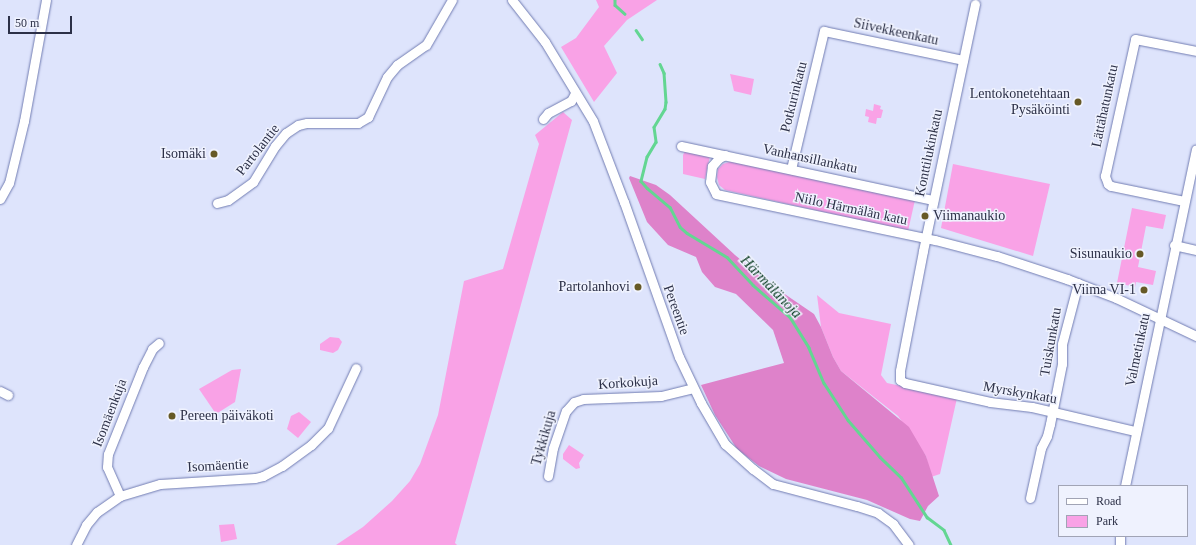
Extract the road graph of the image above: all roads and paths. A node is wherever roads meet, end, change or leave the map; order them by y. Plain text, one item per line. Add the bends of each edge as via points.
1 (46, 0) edge
2 (452, 0) edge
3 (512, 0) edge
4 (975, 4) dead end
5 (824, 31) joint
6 (1196, 51) edge
7 (963, 60) junction
8 (575, 93) junction
9 (543, 119) dead end
10 (681, 146) dead end
11 (1196, 149) edge
12 (725, 155) junction
13 (791, 169) junction
14 (0, 199) edge
15 (933, 200) junction
16 (1184, 200) junction
17 (217, 203) dead end
18 (926, 238) junction
19 (1174, 245) junction
20 (1196, 250) edge
21 (1078, 283) junction
22 (1159, 319) junction
23 (1196, 336) edge
24 (159, 343) dead end
25 (356, 368) dead end
26 (900, 380) joint
27 (693, 388) junction
28 (568, 408) joint
29 (1052, 412) junction
30 (1136, 431) junction
31 (548, 476) dead end
32 (1125, 485) edge
33 (120, 496) junction
34 (1030, 498) dead end
35 (906, 543) edge
36 (76, 545) edge

1 - 14 street via 24,121 9,183
2 - 17 street, Partolantie via 426,45 397,65 387,77 368,117 358,123 298,125 286,133 275,146 253,182 240,192
3 - 8 street, Pereentie via 545,42
4 - 7 street, Konttilukinkatu
5 - 7 street, Siivekkeenkatu
5 - 13 street, Potkurinkatu
6 - 16 street, Lättähatunkatu via 1134,38 1106,179 1111,186
7 - 15 street, Konttilukinkatu
8 - 9 street via 571,101
8 - 27 street, Pereentie via 594,125 624,202 663,317
10 - 12 street, Vanhansillankatu
11 - 16 street, Valmetinkatu
12 - 13 street, Vanhansillankatu
12 - 18 street, Niilo Härmälän katu via 712,166 710,182 716,194
13 - 15 street, Vanhansillankatu
15 - 18 street, Konttilukinkatu
16 - 19 street, Valmetinkatu
18 - 21 street, Niilo Härmälän katu via 997,256
18 - 26 street, Konttilukinkatu
19 - 20 street
19 - 22 street, Valmetinkatu
21 - 22 street, Niilo Härmälän katu
21 - 29 street, Tuiskunkatu via 1062,344 1062,364
22 - 23 street, Niilo Härmälän katu
22 - 30 street, Valmetinkatu
24 - 33 street, Isomäenkuja via 143,367 108,454 107,467
25 - 33 street, Isomäentie via 328,428 311,445 274,471 241,481 160,484
26 - 29 street, Myrskynkatu via 990,402
27 - 28 street, Korkokuja via 661,396 582,400 574,402
27 - 35 street, Pereentie via 725,444 773,484 878,514 893,524
28 - 31 street, Tykkikuja via 553,448
29 - 30 street, Myrskynkatu
29 - 34 street, Tuiskunkatu
30 - 32 street, Valmetinkatu
33 - 36 street, Isomäentie via 97,512 82,531

